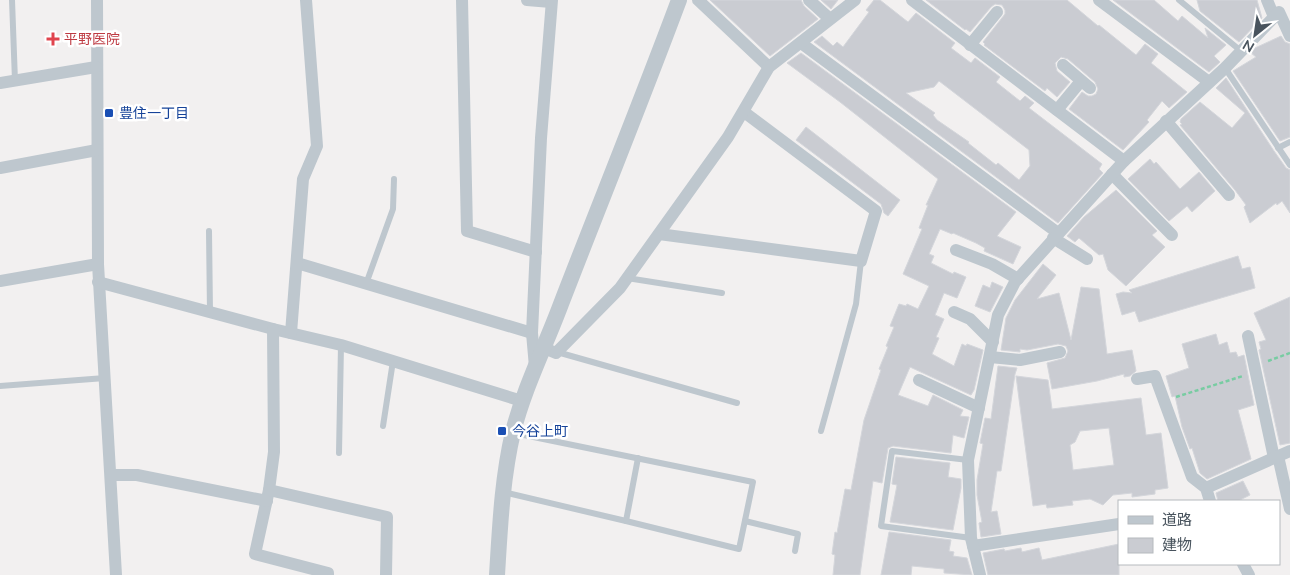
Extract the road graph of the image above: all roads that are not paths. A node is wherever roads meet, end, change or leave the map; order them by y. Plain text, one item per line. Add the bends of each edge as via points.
1 (12, 0) edge
2 (96, 0) edge
3 (306, 0) edge
4 (462, 0) edge
5 (527, 0) edge
6 (679, 0) edge
7 (698, 0) edge
8 (809, 0) edge
9 (855, 0) edge
10 (912, 0) edge
11 (1099, 0) edge
12 (1179, 0) edge
13 (1267, 0) edge
14 (1285, 0) edge
15 (552, 1) edge
16 (997, 12) dead end
17 (1273, 15) junction
18 (830, 19) junction
19 (1290, 36) edge
20 (801, 43) junction
21 (970, 44) junction
22 (1240, 51) junction
23 (1063, 66) dead end
24 (96, 67) junction
25 (768, 67) junction
26 (1225, 68) junction
27 (15, 81) junction
28 (1209, 82) junction
29 (0, 84) edge
30 (1057, 110) junction
31 (744, 112) junction
32 (1166, 121) junction
33 (1290, 142) edge
34 (1278, 148) junction
35 (97, 150) junction
36 (1124, 161) junction
37 (1290, 165) edge
38 (0, 168) edge
39 (1112, 174) junction
40 (394, 179) dead end
41 (1228, 195) dead end
42 (209, 231) dead end
43 (659, 234) junction
44 (1056, 235) junction
45 (1172, 235) dead end
46 (956, 250) dead end
47 (536, 252) junction
48 (1087, 259) dead end
49 (861, 261) junction
50 (297, 263) junction
51 (98, 264) junction
52 (627, 278) junction
53 (1018, 278) junction
54 (0, 281) edge
55 (98, 282) junction
56 (366, 284) junction
57 (722, 293) dead end
58 (954, 312) dead end
59 (210, 313) junction
60 (272, 329) junction
61 (291, 332) junction
62 (532, 333) junction
63 (1248, 336) dead end
64 (993, 342) junction
65 (341, 345) junction
66 (551, 350) junction
67 (1060, 352) dead end
68 (990, 357) junction
69 (392, 361) junction
70 (536, 368) junction
71 (105, 378) junction
72 (1137, 379) dead end
73 (919, 380) dead end
74 (0, 386) edge
75 (522, 401) junction
76 (737, 403) dead end
77 (979, 408) junction
78 (383, 426) dead end
79 (822, 431) dead end
80 (513, 433) junction
81 (339, 452) dead end
82 (1281, 455) edge
83 (638, 458) junction
84 (968, 460) junction
85 (111, 475) junction
86 (1206, 488) junction
87 (503, 492) junction
88 (268, 496) junction
89 (1210, 500) edge
90 (1290, 509) edge
91 (626, 521) junction
92 (745, 521) junction
93 (1118, 524) edge
94 (972, 542) junction
95 (795, 551) dead end
96 (116, 575) edge
97 (328, 575) edge
98 (386, 575) edge
99 (496, 575) edge
100 (980, 575) edge

1 - 27 lane
2 - 24 street
3 - 50 street via 317,146 303,179
4 - 47 street via 467,231
5 - 15 street
6 - 66 street via 595,216
7 - 25 street
8 - 18 street
9 - 18 street
10 - 21 street
11 - 28 street
12 - 22 lane
13 - 17 street
14 - 17 street
15 - 47 street
16 - 21 street
17 - 19 street via 1279,12
17 - 22 street
18 - 20 street
20 - 25 street
20 - 44 street
21 - 30 street
22 - 26 street
23 - 30 street via 1086,84
24 - 27 street
24 - 35 street
25 - 31 street
26 - 28 street
26 - 34 lane
27 - 29 street
28 - 32 street
30 - 36 street
31 - 43 street
31 - 49 street via 876,211
32 - 36 street
32 - 41 street
33 - 34 lane
34 - 37 lane
35 - 38 street
35 - 51 street
36 - 39 street
39 - 44 street
39 - 45 street
40 - 56 lane via 393,209
42 - 59 lane
43 - 49 street
43 - 52 street
44 - 48 street
44 - 53 street
46 - 53 street
47 - 62 street
49 - 79 lane via 856,304
50 - 56 street
50 - 61 street
51 - 54 street
51 - 55 street
52 - 57 lane
52 - 66 street
53 - 64 street via 998,315
55 - 59 street
55 - 71 street
56 - 62 street
58 - 64 street via 970,319
59 - 60 street
60 - 61 street
60 - 88 street via 274,452
61 - 65 street
62 - 70 street
63 - 82 street
64 - 68 street
65 - 69 street
65 - 81 lane
66 - 70 street
66 - 76 lane
67 - 68 street via 1020,360
68 - 77 street
69 - 75 street
69 - 78 lane
70 - 75 street
71 - 74 lane
71 - 85 street
72 - 86 street via 1155,376 1192,477
73 - 77 street
75 - 80 street
77 - 84 street
80 - 83 lane
80 - 87 street
82 - 86 street
82 - 90 street
83 - 91 lane
83 - 92 lane via 753,482
84 - 94 street
84 - 94 lane via 892,451 881,526
85 - 88 street via 137,475
85 - 96 street
86 - 89 street
87 - 91 lane
87 - 99 street
88 - 97 street via 255,554
88 - 98 street via 387,517
91 - 92 lane via 739,549
92 - 95 lane via 798,534
93 - 94 street
94 - 100 street

